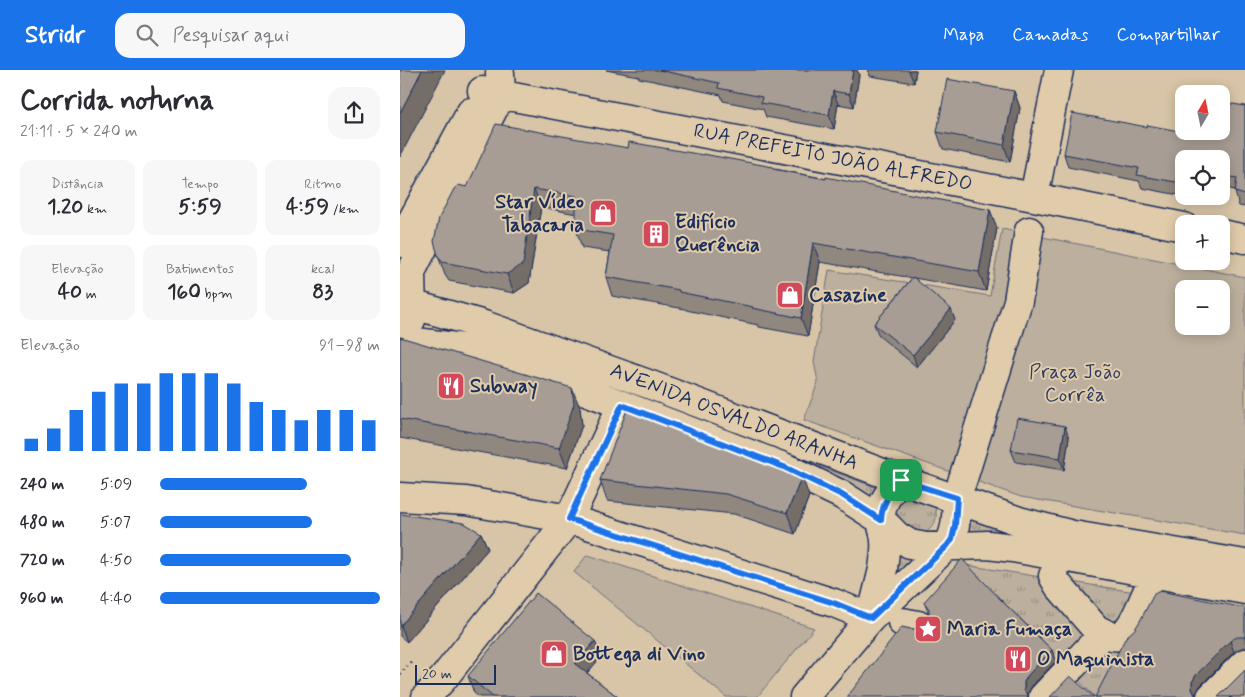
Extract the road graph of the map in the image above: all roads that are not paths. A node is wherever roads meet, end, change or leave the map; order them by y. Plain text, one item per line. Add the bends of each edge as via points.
1 (1059, 70) edge
2 (496, 82) edge
3 (1034, 197) junction
4 (423, 223) junction
5 (1175, 225) edge
6 (1029, 232) dead end
7 (1230, 236) edge
8 (1245, 239) edge
9 (400, 243) edge
10 (406, 302) edge
11 (402, 340) edge
12 (622, 405) junction
13 (901, 480) junction
14 (960, 490) junction
15 (400, 497) edge
16 (569, 519) junction
17 (881, 520) junction
18 (947, 546) junction
19 (1245, 564) edge
20 (1053, 576) dead end
21 (1245, 590) edge
22 (1148, 592) dead end
23 (871, 618) junction
24 (1104, 633) junction
25 (1245, 663) edge
26 (426, 697) edge
27 (804, 697) edge
28 (1042, 697) edge
29 (1211, 697) edge

1 - 3 street
2 - 3 street, RUA PREFEITO JOÃO ALFREDO
2 - 4 street
3 - 5 street, RUA PREFEITO JOÃO ALFREDO
4 - 9 street
4 - 10 street
6 - 14 street via 1018,301
7 - 8 street
10 - 11 street via 412,317
10 - 13 street, AVENIDA OSVALDO ARANHA via 484,325 651,384
11 - 12 street, AVENIDA OSVALDO ARANHA via 479,350
12 - 16 street
12 - 17 street, AVENIDA OSVALDO ARANHA via 784,467 842,495
13 - 14 street, AVENIDA OSVALDO ARANHA
13 - 17 street via 890,491
14 - 18 street via 952,539
14 - 19 street, AVENIDA OSVALDO ARANHA via 1019,521 1073,535
15 - 16 street via 466,501
16 - 23 street via 834,603
16 - 26 street
17 - 18 street, AVENIDA OSVALDO ARANHA via 910,544
17 - 23 street via 886,540 884,562
18 - 21 street, AVENIDA OSVALDO ARANHA via 1013,548
18 - 23 street
20 - 24 street via 1096,629
22 - 24 street via 1126,632 1120,636
23 - 27 street
24 - 28 street
25 - 29 street

